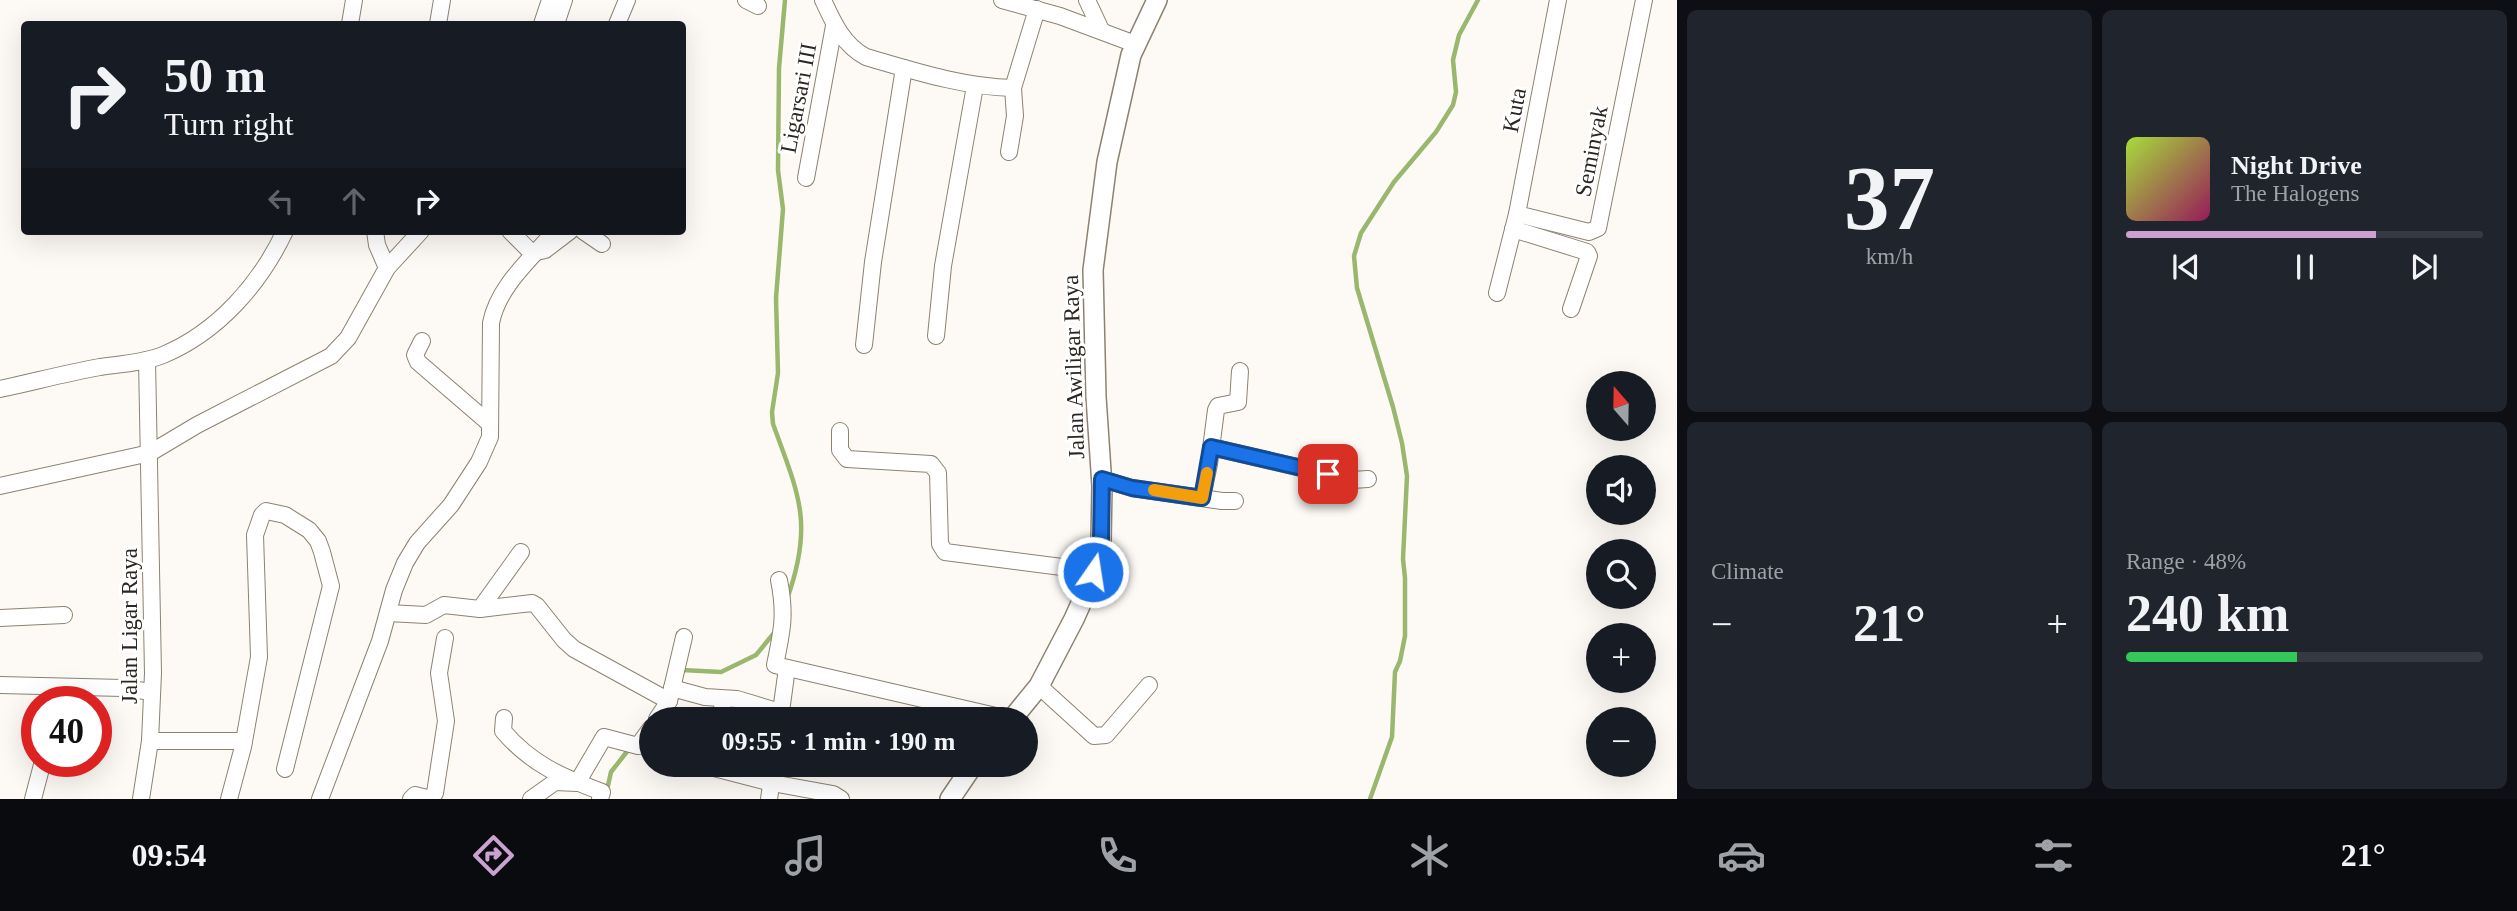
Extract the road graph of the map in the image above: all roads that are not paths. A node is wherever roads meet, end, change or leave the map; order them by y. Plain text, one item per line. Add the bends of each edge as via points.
1 (354, 0) edge
2 (442, 0) edge
3 (550, 0) edge
4 (564, 0) edge
5 (627, 0) edge
6 (823, 0) edge
7 (1002, 0) edge
8 (1087, 0) edge
9 (1157, 0) edge
10 (1558, 0) edge
11 (1644, 0) edge
12 (1061, 8) edge
13 (1037, 9) junction
14 (350, 21) edge
15 (438, 21) edge
16 (543, 21) edge
17 (557, 21) edge
18 (618, 21) edge
19 (835, 26) junction
20 (1101, 30) junction
21 (1135, 44) junction
22 (904, 68) junction
23 (975, 86) junction
24 (1013, 88) junction
25 (1009, 152) dead end
26 (806, 178) dead end
27 (1515, 222) junction
28 (283, 235) edge
29 (376, 235) edge
30 (417, 235) edge
31 (514, 235) edge
32 (551, 235) edge
33 (565, 235) edge
34 (589, 235) edge
35 (602, 244) dead end
36 (532, 253) junction
37 (387, 268) junction
38 (1497, 293) dead end
39 (1572, 309) dead end
40 (936, 336) dead end
41 (422, 341) dead end
42 (864, 345) dead end
43 (147, 360) junction
44 (1240, 372) dead end
45 (0, 389) edge
46 (490, 424) junction
47 (840, 431) dead end
48 (1211, 447) junction
49 (150, 453) junction
50 (1102, 479) junction
51 (1368, 479) dead end
52 (0, 486) edge
53 (1202, 498) junction
54 (1235, 501) dead end
55 (521, 552) dead end
56 (1093, 572) junction
57 (779, 580) dead end
58 (480, 609) junction
59 (388, 613) junction
60 (64, 615) dead end
61 (0, 618) edge
62 (684, 637) dead end
63 (445, 638) dead end
64 (787, 668) junction
65 (0, 685) edge
66 (1149, 685) dead end
67 (1039, 686) junction
68 (21, 688) edge
69 (112, 689) edge
70 (152, 692) junction
71 (671, 694) junction
72 (723, 699) junction
73 (664, 707) edge
74 (722, 707) edge
75 (758, 707) edge
76 (781, 707) edge
77 (958, 707) edge
78 (1021, 707) edge
79 (504, 718) dead end
80 (149, 741) junction
81 (244, 741) junction
82 (639, 745) edge
83 (285, 769) dead end
84 (39, 777) edge
85 (736, 777) edge
86 (965, 777) edge
87 (577, 783) junction
88 (770, 791) edge
89 (33, 799) edge
90 (141, 799) edge
91 (229, 799) edge
92 (320, 799) edge
93 (411, 799) edge
94 (531, 799) edge
95 (600, 799) edge
96 (842, 799) edge
97 (950, 799) edge

1 - 14 street
2 - 15 street
3 - 16 street
4 - 17 street
5 - 18 street
6 - 19 street
7 - 13 street
8 - 20 street
9 - 21 street, Jalan Awiligar Raya
10 - 27 street, Kuta
11 - 27 street, Seminyak via 1598,228 1590,232
12 - 13 street
12 - 20 street
13 - 24 street
19 - 22 street via 856,52
19 - 26 street, Ligarsari III
20 - 21 street
21 - 50 street, Jalan Awiligar Raya via 1107,162 1093,270
22 - 23 street
22 - 42 street
23 - 24 street
23 - 40 street via 943,266
24 - 25 street
27 - 38 street, Kuta
27 - 39 street via 1587,252
28 - 43 street via 262,272 232,307 177,348
29 - 37 street
30 - 37 street
31 - 36 street
32 - 36 street
33 - 36 street via 545,250
34 - 35 street
36 - 46 street via 494,306
37 - 49 street via 348,338 331,356
41 - 46 street via 415,355 418,362
43 - 45 street
43 - 49 street, Jalan Ligar Raya
44 - 48 street via 1238,402 1218,406
46 - 59 street via 490,437 479,462 451,505 417,543
47 - 56 street via 840,450 847,459 934,467 940,544 945,552
48 - 51 street via 1352,480
48 - 53 street
49 - 52 street
49 - 70 street, Jalan Ligar Raya
50 - 53 street
50 - 56 street, Jalan Awiligar Raya via 1101,541
53 - 54 street
55 - 58 street
56 - 67 street, Jalan Awiligar Raya
57 - 64 street via 784,620 775,665
58 - 59 street via 444,605 426,615
58 - 71 street via 532,603 574,649
59 - 92 street
60 - 61 street
62 - 71 street
63 - 93 street via 439,673 446,721 435,793 431,799 415,795
64 - 76 street
64 - 77 street
65 - 68 street
66 - 67 street via 1107,735 1100,737
67 - 78 street, Jalan Awiligar Raya
69 - 70 street
70 - 80 street, Jalan Ligar Raya
71 - 72 street
71 - 73 street
72 - 74 street
72 - 75 street
79 - 87 street via 503,731 514,744 541,766
80 - 81 street
80 - 90 street, Jalan Ligar Raya
81 - 83 street via 259,657 255,535 266,511 285,515 309,530 318,541 331,586
81 - 91 street
82 - 87 street via 604,737
84 - 89 street
85 - 88 street
86 - 97 street
87 - 94 street via 555,782
87 - 95 street via 601,792
88 - 96 street via 833,794

